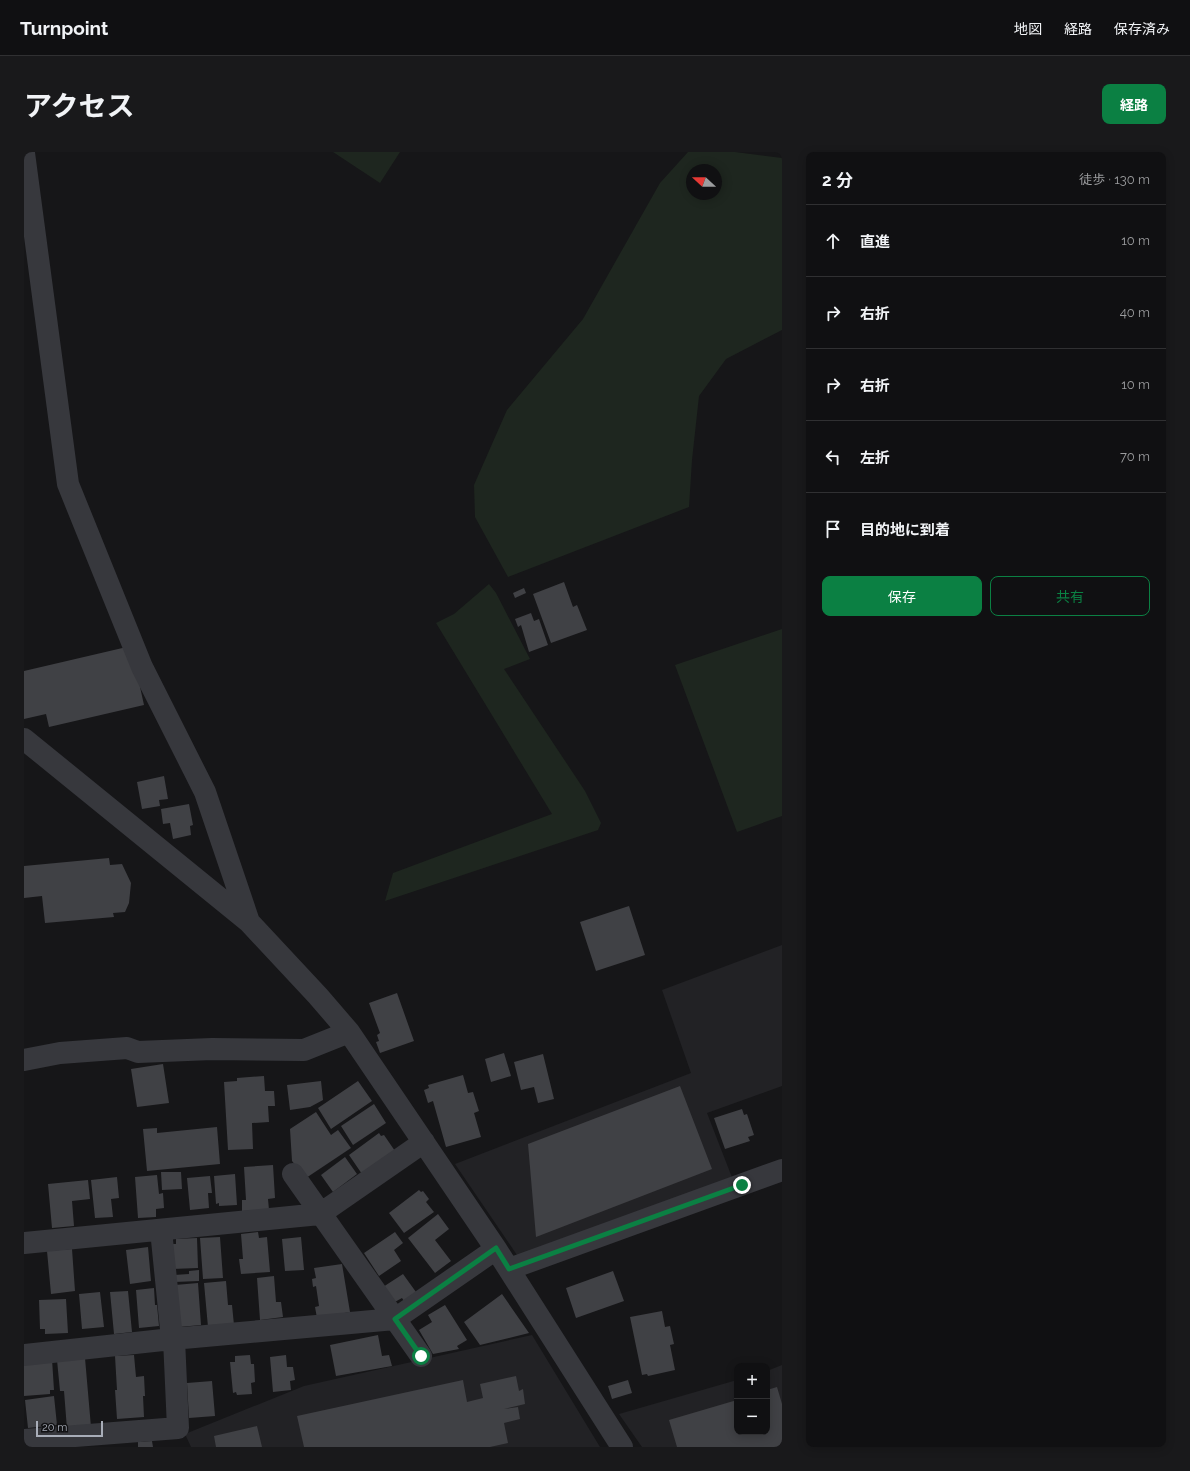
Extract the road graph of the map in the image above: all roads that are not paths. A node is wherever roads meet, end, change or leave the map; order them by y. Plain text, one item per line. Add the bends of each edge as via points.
1 (24, 153) edge
2 (24, 739) edge
3 (249, 922) junction
4 (349, 1032) junction
5 (24, 1060) edge
6 (424, 1142) junction
7 (782, 1170) edge
8 (293, 1174) dead end
9 (320, 1214) junction
10 (161, 1230) junction
11 (24, 1243) edge
12 (496, 1248) junction
13 (509, 1269) junction
14 (395, 1319) junction
15 (173, 1339) junction
16 (24, 1355) edge
17 (421, 1356) dead end
18 (24, 1440) edge
19 (622, 1447) edge

1 - 3 street via 68,484 142,667 205,792
2 - 3 street
3 - 4 street
4 - 5 street via 304,1050 212,1049 138,1052 127,1048 60,1053
4 - 6 street
6 - 9 street
6 - 12 street
7 - 13 street
8 - 9 street
9 - 10 street
9 - 14 street
10 - 11 street
10 - 15 street
12 - 13 street
12 - 14 street
13 - 19 street
14 - 15 street
14 - 17 street
15 - 16 street
15 - 18 street via 178,1428

